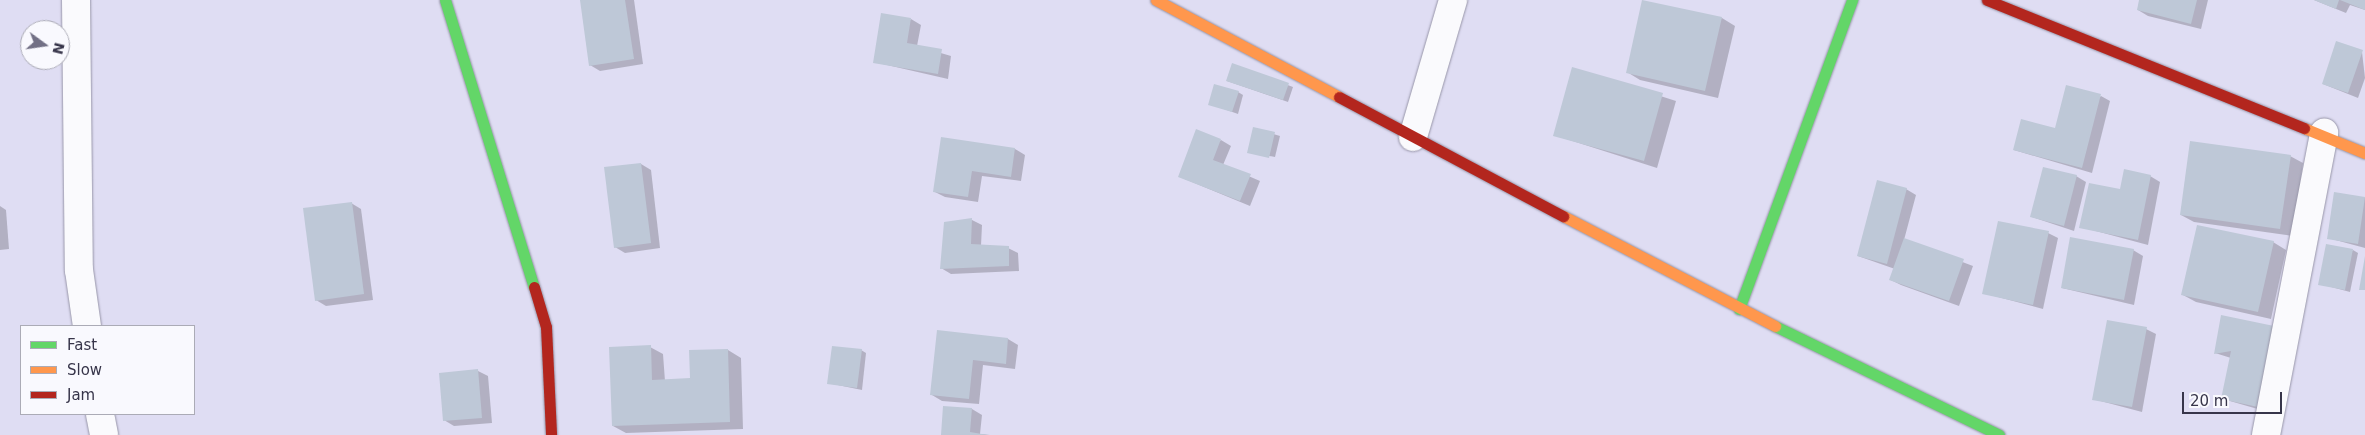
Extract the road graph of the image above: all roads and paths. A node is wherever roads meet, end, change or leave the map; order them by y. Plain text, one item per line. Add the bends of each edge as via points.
1 (76, 0) edge
2 (445, 0) edge
3 (1156, 0) edge
4 (1454, 0) edge
5 (1852, 0) edge
6 (1987, 0) edge
7 (2324, 133) junction
8 (1414, 137) junction
9 (2365, 153) edge
10 (1739, 309) junction
11 (87, 325) edge
12 (100, 415) edge
13 (104, 435) edge
14 (551, 435) edge
15 (1999, 435) edge
16 (2266, 435) edge

1 - 11 street via 79,270
2 - 14 street via 546,327
3 - 8 street
4 - 8 street
5 - 10 street
6 - 7 street
7 - 9 street
7 - 16 street
8 - 10 street
10 - 15 street
12 - 13 street

